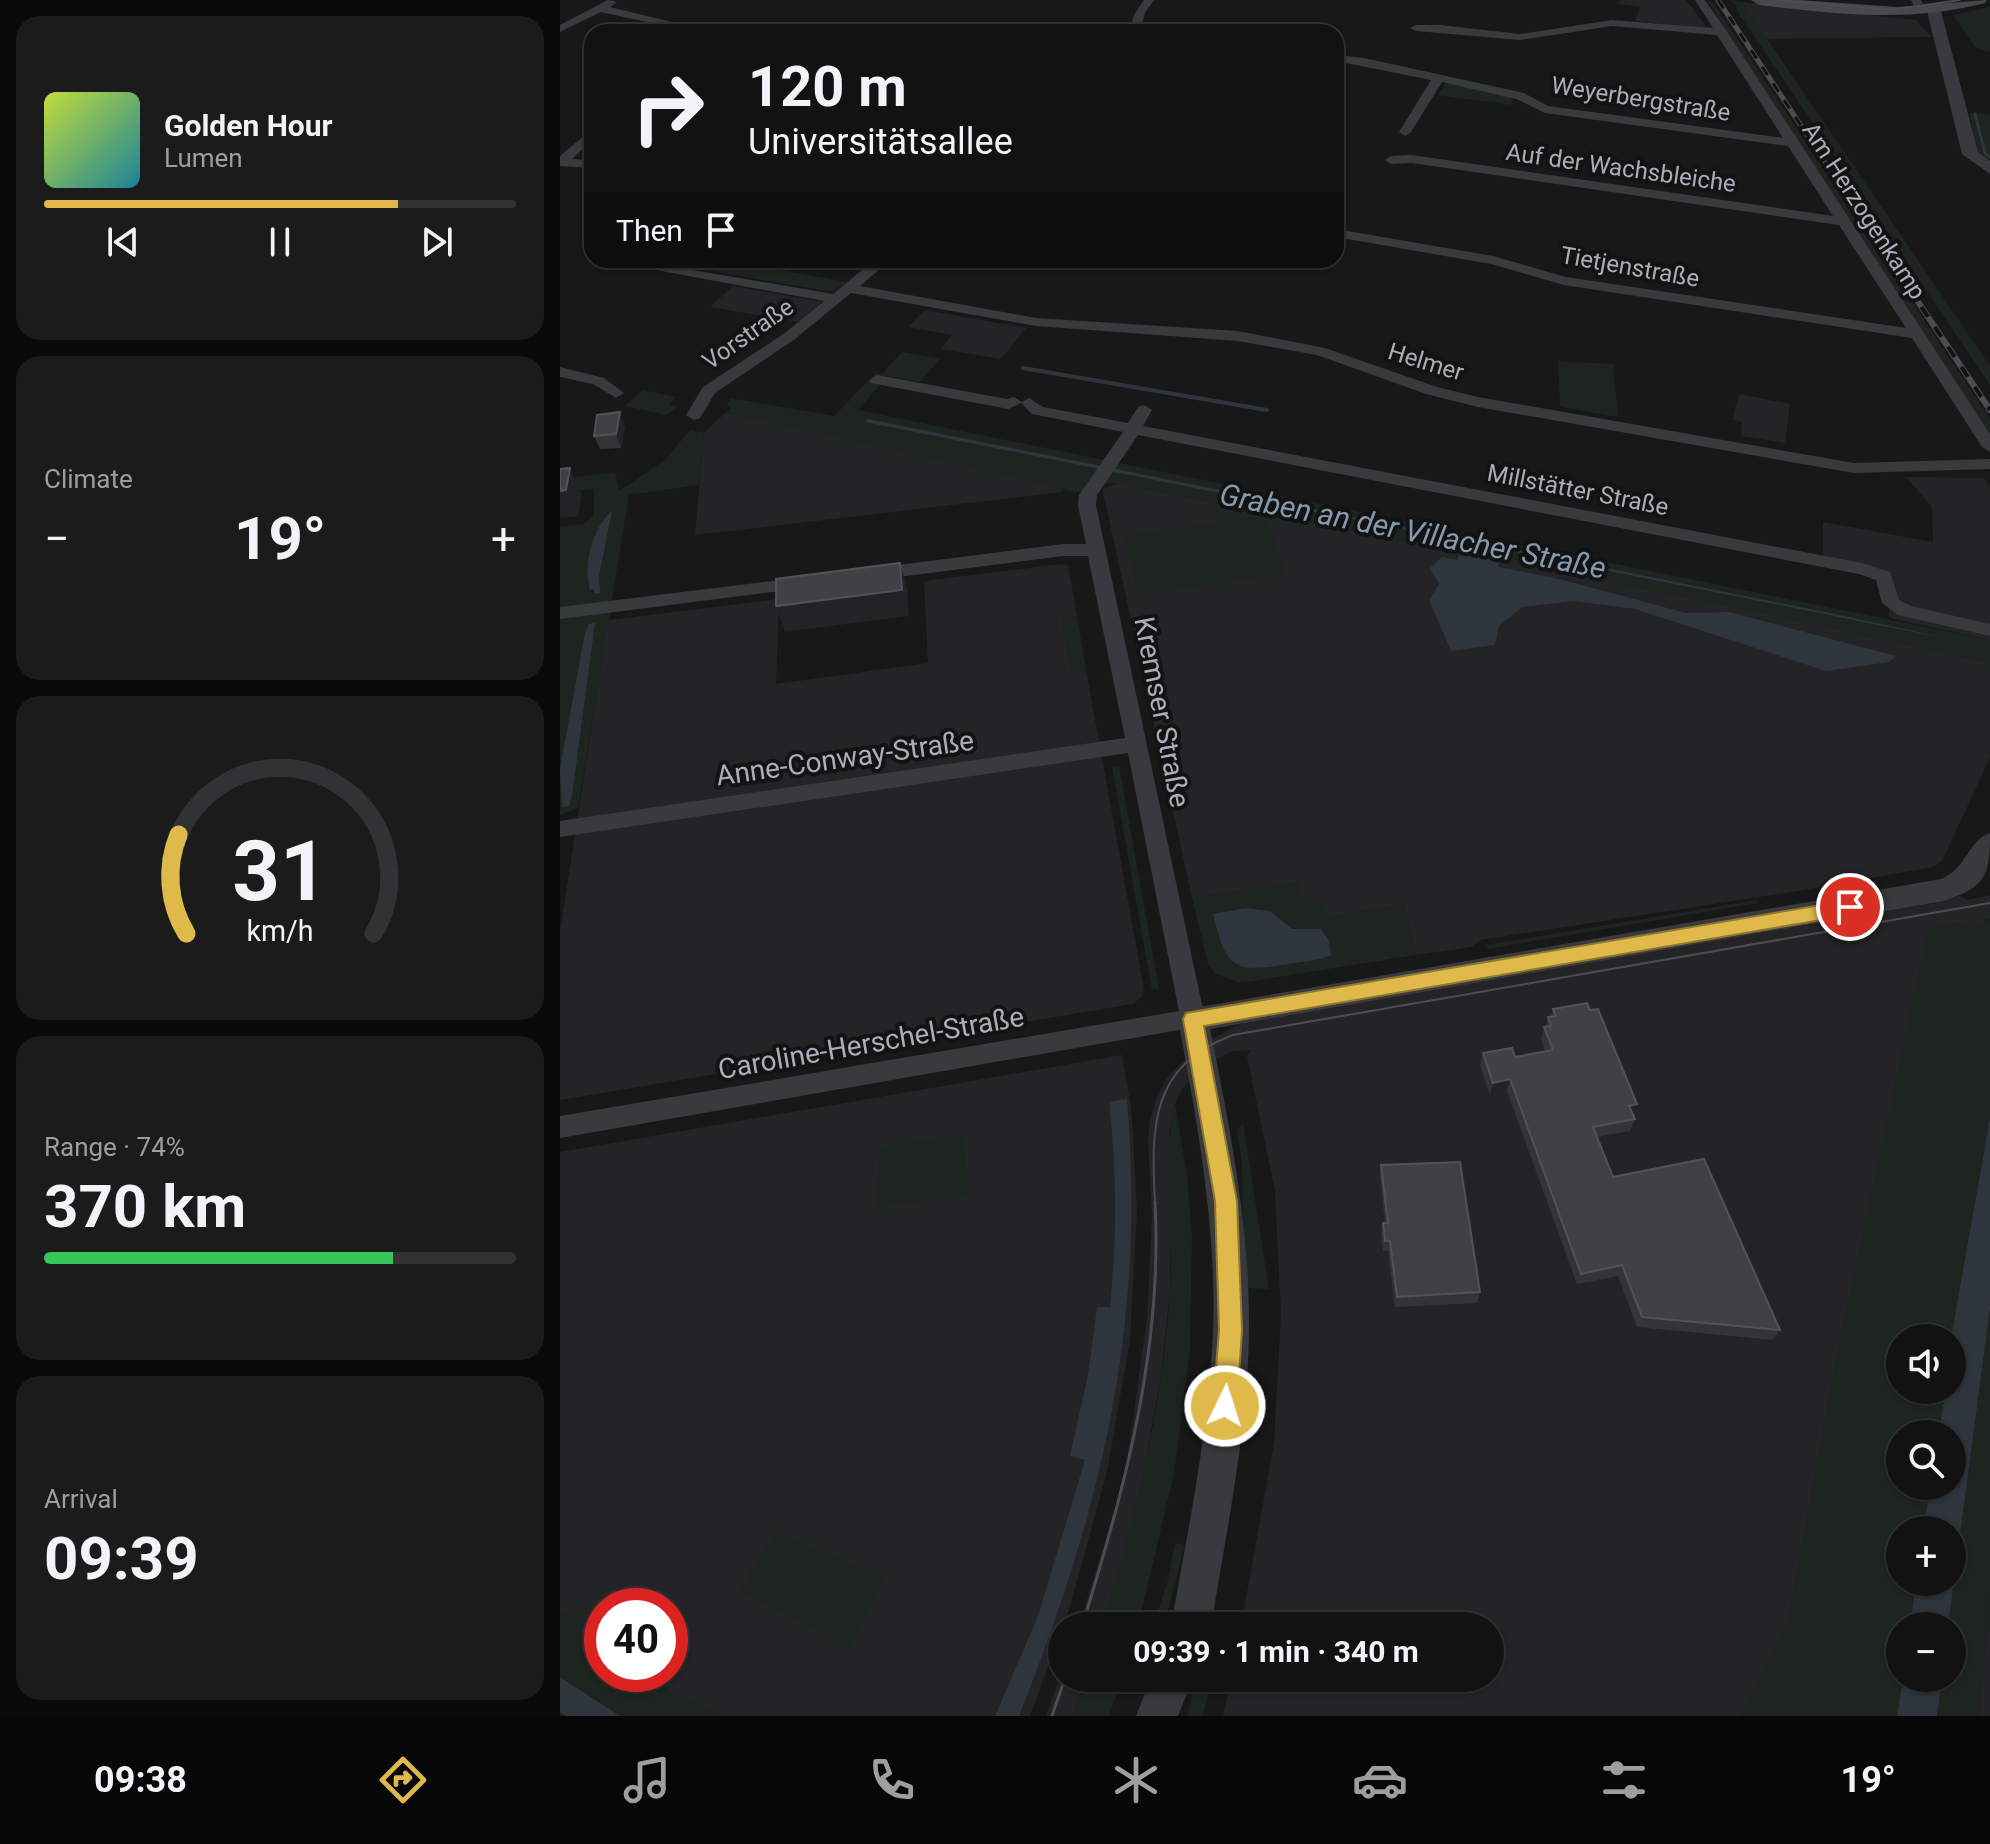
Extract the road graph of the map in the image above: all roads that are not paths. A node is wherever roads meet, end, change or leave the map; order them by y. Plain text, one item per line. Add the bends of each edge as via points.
1 (615, 0) edge
2 (1133, 0) edge
3 (1700, 0) edge
4 (1759, 0) edge
5 (1806, 0) edge
6 (1979, 0) edge
7 (1148, 1) edge
8 (1925, 4) edge
9 (602, 9) junction
10 (670, 24) edge
11 (1137, 24) edge
12 (1416, 28) dead end
13 (560, 29) edge
14 (1722, 32) junction
15 (1344, 60) edge
16 (1438, 78) junction
17 (1405, 132) dead end
18 (584, 140) edge
19 (1793, 143) junction
20 (1391, 160) dead end
21 (560, 162) edge
22 (584, 164) edge
23 (1990, 169) edge
24 (1845, 222) junction
25 (1344, 234) edge
26 (668, 268) edge
27 (874, 268) edge
28 (851, 289) junction
29 (838, 299) junction
30 (1919, 335) junction
31 (560, 372) edge
32 (877, 380) dead end
33 (616, 393) dead end
34 (1144, 410) dead end
35 (694, 415) dead end
36 (1133, 429) junction
37 (1990, 447) edge
38 (1990, 464) edge
39 (1097, 550) junction
40 (850, 577) edge
41 (819, 581) edge
42 (560, 613) edge
43 (1990, 630) edge
44 (1137, 744) junction
45 (560, 829) edge
46 (1990, 844) edge
47 (1193, 1019) junction
48 (560, 1127) edge
49 (1193, 1612) edge
50 (1166, 1692) edge
51 (1182, 1692) edge
52 (1157, 1716) edge
53 (1178, 1716) edge

1 - 9 street
2 - 7 street
3 - 14 street, Am Herzogenkamp
4 - 8 main road via 1862,12
5 - 8 main road via 1861,6
6 - 8 main road
7 - 11 street
8 - 23 street via 1944,50 1970,154
9 - 10 street
9 - 13 street
12 - 14 street via 1520,37 1612,23
14 - 19 street, Am Herzogenkamp
15 - 16 street, Weyerbergstraße
16 - 17 street
16 - 19 street, Weyerbergstraße via 1520,96 1545,109
18 - 21 street
19 - 24 street, Am Herzogenkamp
20 - 24 street, Auf der Wachsbleiche
21 - 22 street
24 - 30 street, Am Herzogenkamp
25 - 30 street, Tietjenstraße via 1493,260 1564,281
26 - 29 street, Vorstraße
27 - 28 street, Vorstraße
28 - 29 street, Vorstraße
28 - 38 street, Helmer via 1036,322 1238,336 1320,351 1398,381 1478,402 1854,468
29 - 35 street, Vorstraße via 709,390
30 - 37 street, Am Herzogenkamp
31 - 33 street via 598,381
32 - 36 street via 1021,403
34 - 36 street, Kremser Straße
36 - 39 street, Kremser Straße via 1088,495
36 - 43 street, Millstätter Straße via 1862,569 1884,576 1891,603 1905,611
39 - 40 street
39 - 44 street, Kremser Straße
41 - 42 street
44 - 45 street, Anne-Conway-Straße
44 - 47 street, Kremser Straße
46 - 47 street via 1964,882 1880,903
47 - 48 street, Caroline-Herschel-Straße
47 - 49 street via 1226,1201 1231,1330 1215,1486
50 - 52 street
51 - 53 street

